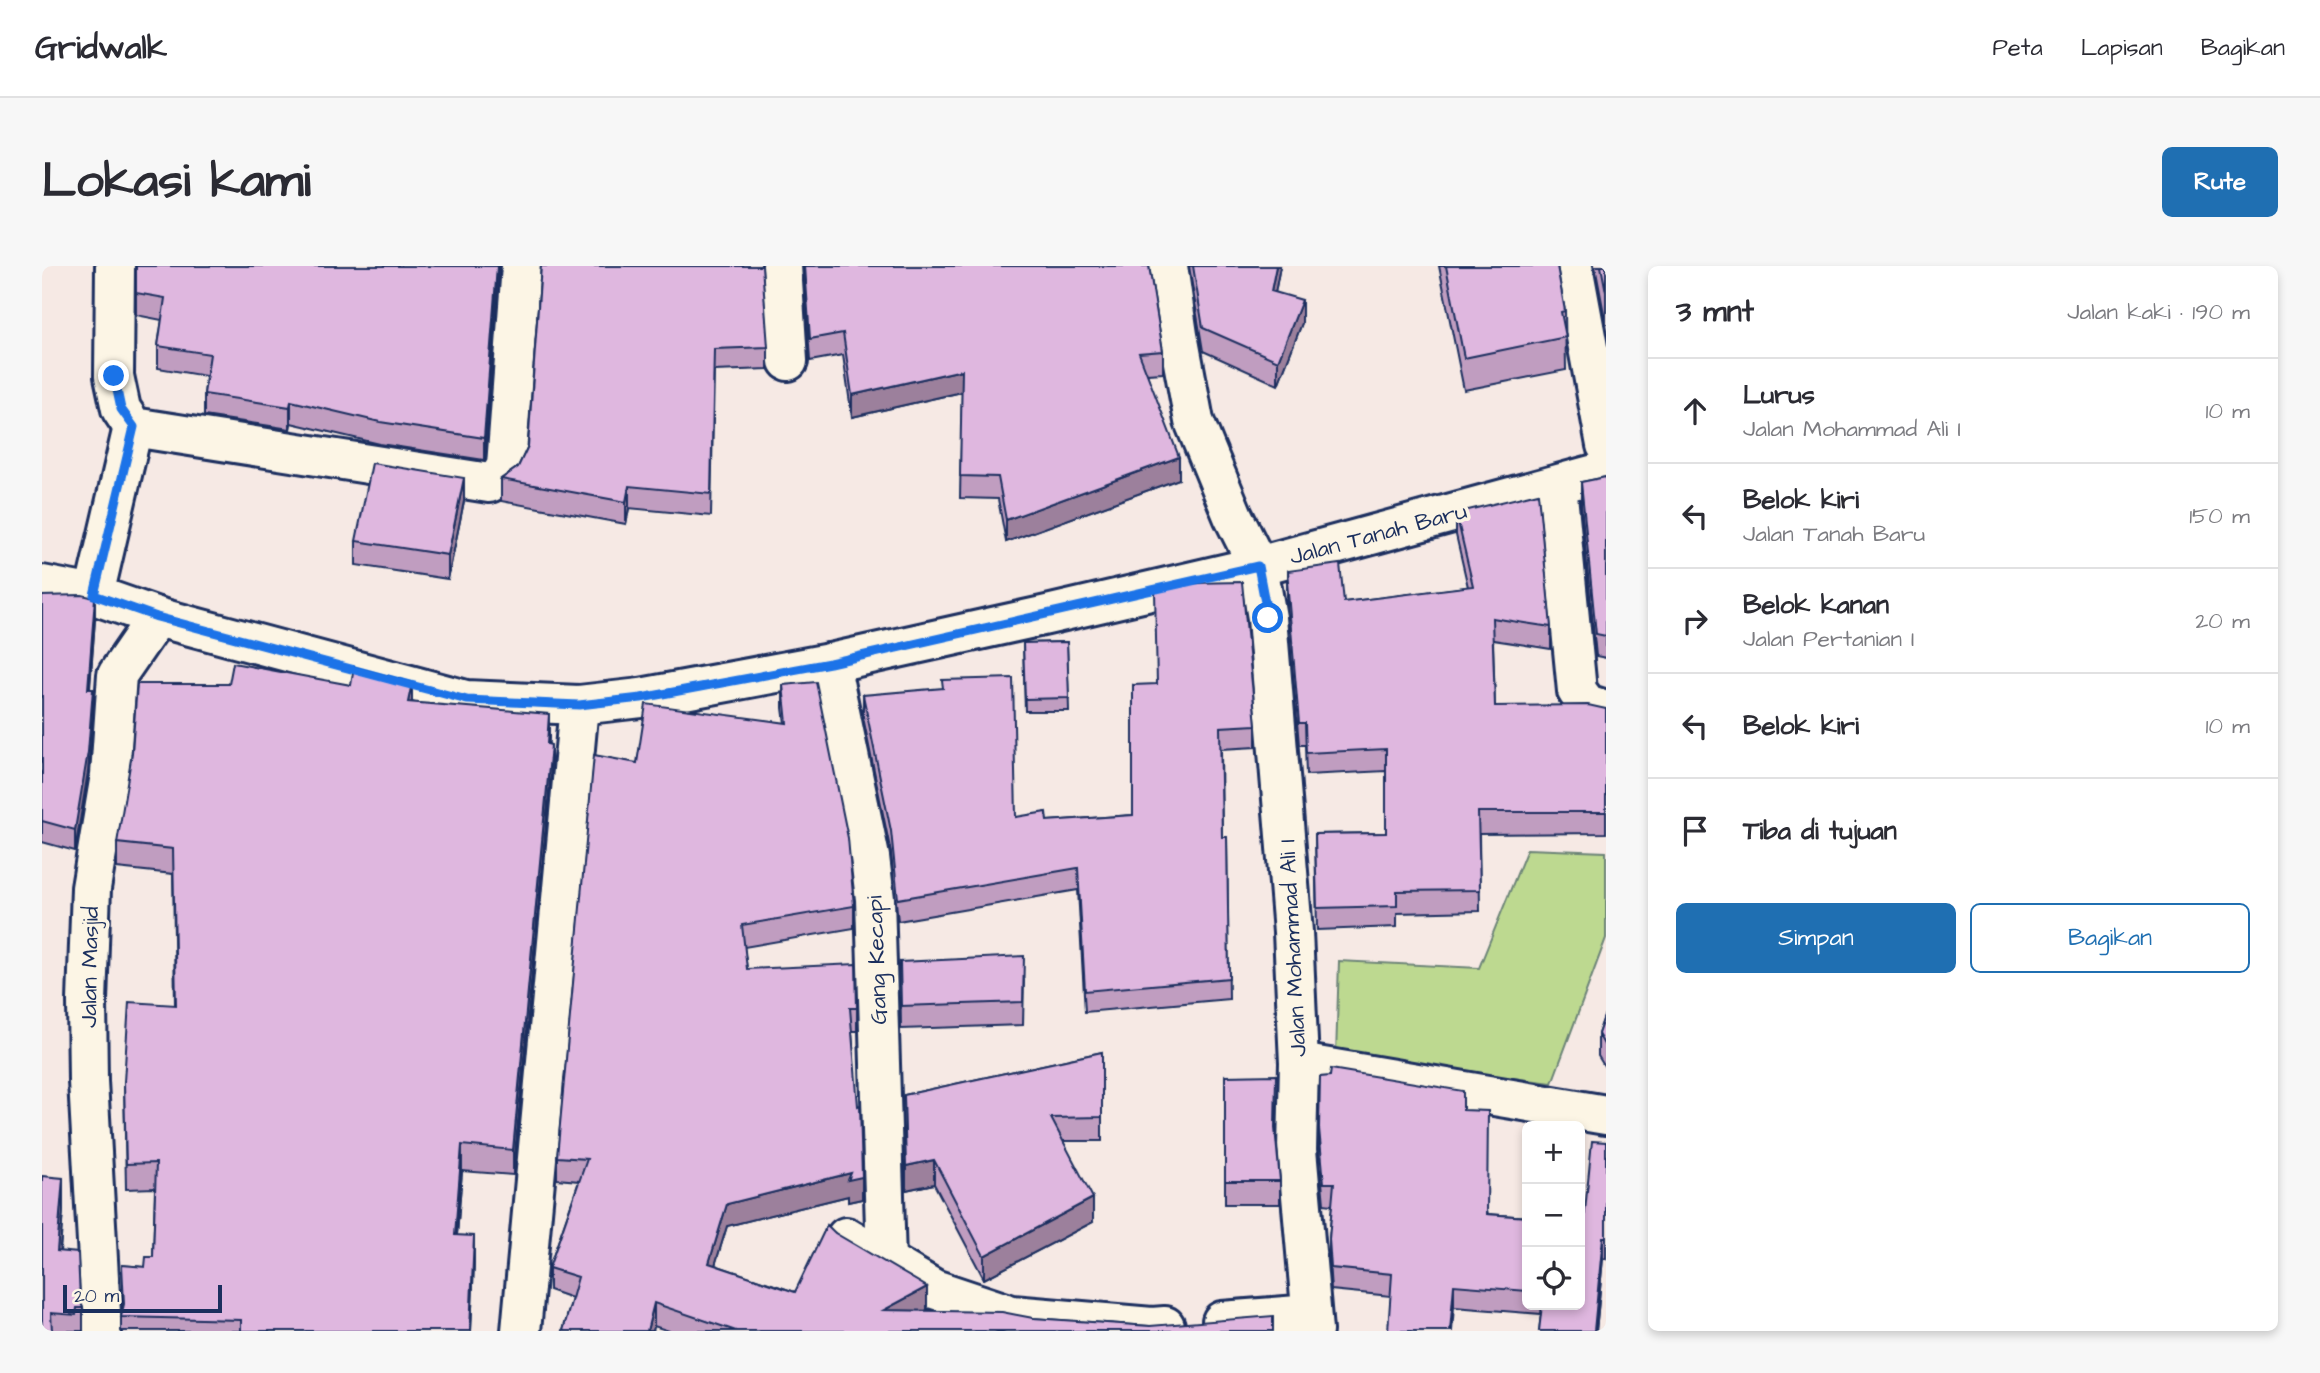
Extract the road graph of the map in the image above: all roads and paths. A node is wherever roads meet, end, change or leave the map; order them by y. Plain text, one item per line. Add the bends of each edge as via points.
1 (115, 266) edge
2 (521, 266) edge
3 (782, 266) edge
4 (1168, 266) edge
5 (1573, 266) edge
6 (788, 360) dead end
7 (134, 427) junction
8 (1606, 452) edge
9 (1557, 485) junction
10 (1258, 566) junction
11 (42, 585) edge
12 (94, 595) junction
13 (157, 617) junction
14 (830, 663) junction
15 (579, 705) junction
16 (1596, 707) edge
17 (1299, 1063) junction
18 (1606, 1115) edge
19 (846, 1237) edge
20 (886, 1261) junction
21 (1312, 1323) edge
22 (102, 1331) edge
23 (521, 1331) edge

1 - 7 street via 114,376 121,409
2 - 7 street via 506,466 499,478 489,482
3 - 6 street
4 - 10 street, Jalan Mohammad Ali I via 1194,421
5 - 8 street
7 - 12 street
8 - 9 street, Jalan Tanah Baru
9 - 10 street, Jalan Tanah Baru
9 - 16 street via 1577,691
10 - 14 street, Jalan Tanah Baru
10 - 17 street, Jalan Mohammad Ali I via 1268,618
11 - 12 street, Jalan Tanah Baru
12 - 13 street, Jalan Tanah Baru
13 - 15 street, Jalan Tanah Baru via 467,700
13 - 22 street, Jalan Masjid via 117,675 110,775 91,888 88,1081
14 - 15 street, Jalan Tanah Baru
14 - 20 street, Gang Kecapi via 875,899
15 - 23 street
17 - 18 street
17 - 21 street, Jalan Mohammad Ali I via 1297,1150
19 - 20 street
20 - 21 street via 934,1289 1012,1315 1152,1327

